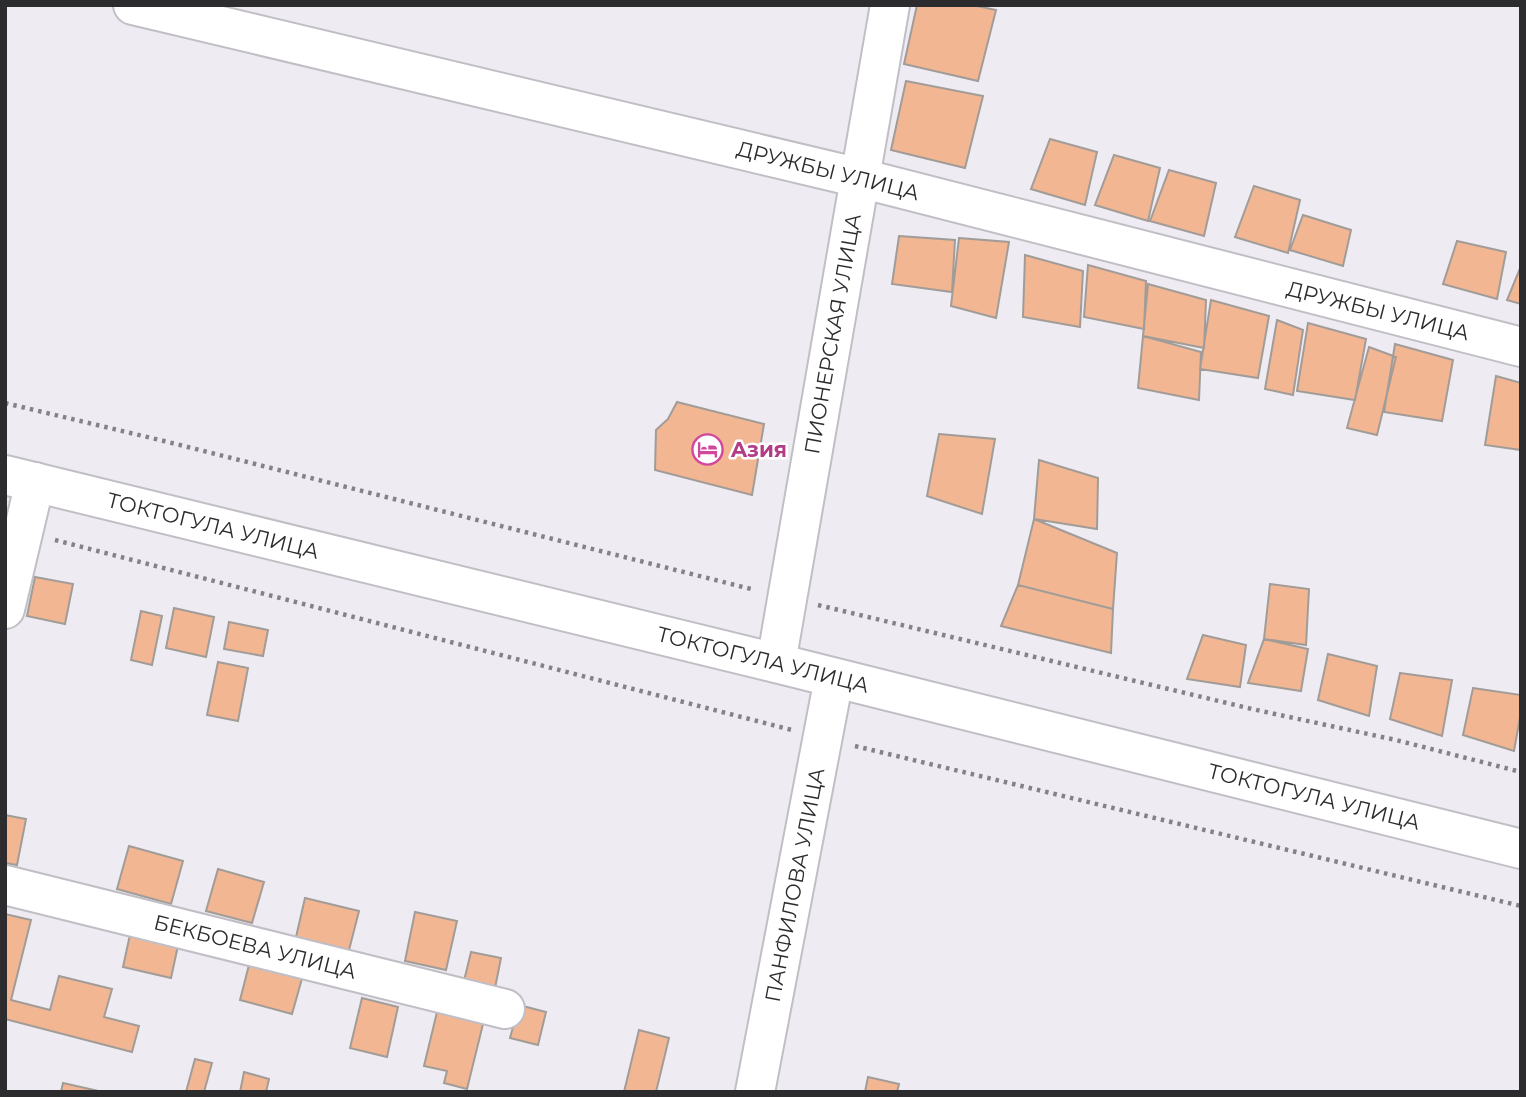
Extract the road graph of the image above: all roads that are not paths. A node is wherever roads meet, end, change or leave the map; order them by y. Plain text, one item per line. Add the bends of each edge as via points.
1 (133, 5) edge
2 (890, 5) edge
3 (860, 178) junction
4 (1521, 347) edge
5 (20, 479) edge
6 (5, 609) edge
7 (776, 663) junction
8 (834, 678) junction
9 (1521, 849) edge
10 (5, 885) edge
11 (505, 1009) dead end
12 (755, 1092) edge

1 - 3 main road, ДРУЖБЫ УЛИЦА
2 - 3 main road, ПИОНЕРСКАЯ УЛИЦА
3 - 4 main road, ДРУЖБЫ УЛИЦА
3 - 7 main road, ПИОНЕРСКАЯ УЛИЦА
5 - 6 main road via 23,532
5 - 7 main road, ТОКТОГУЛА УЛИЦА
7 - 8 main road, ТОКТОГУЛА УЛИЦА
8 - 9 main road, ТОКТОГУЛА УЛИЦА
8 - 12 main road, ПАНФИЛОВА УЛИЦА
10 - 11 main road, БЕКБОЕВА УЛИЦА

